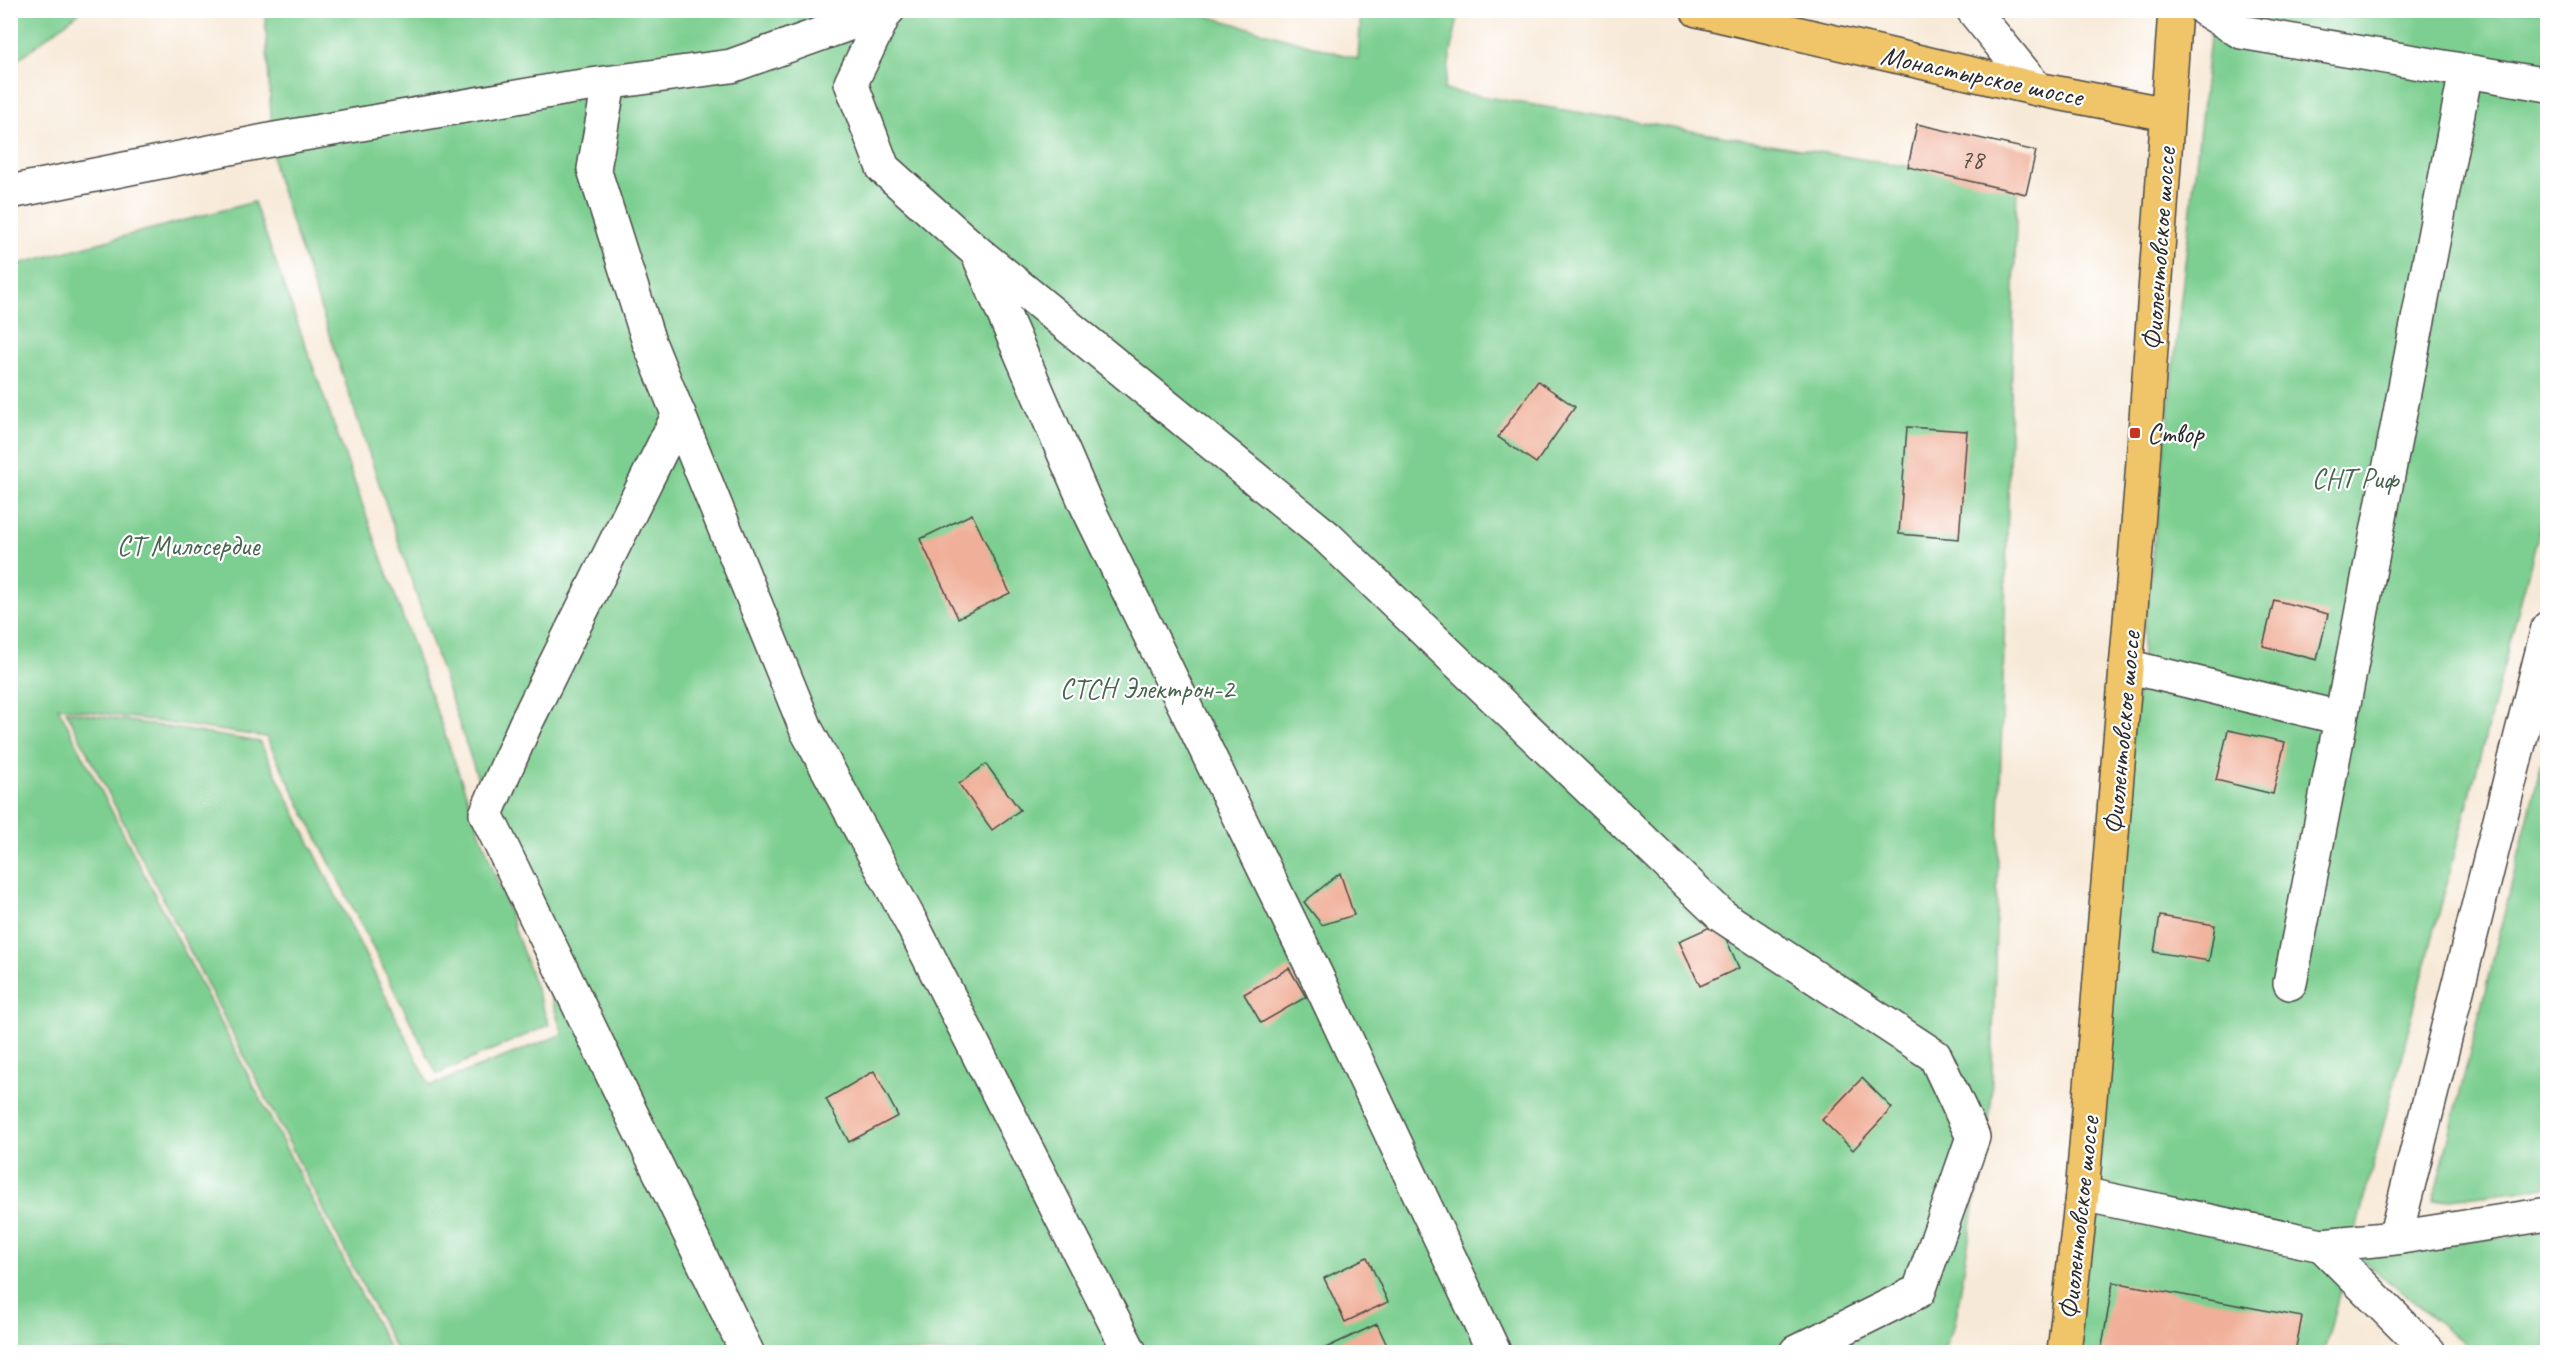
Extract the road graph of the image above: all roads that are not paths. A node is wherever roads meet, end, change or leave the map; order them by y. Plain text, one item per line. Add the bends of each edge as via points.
1 (1698, 10) edge
2 (1972, 10) edge
3 (2175, 10) edge
4 (2205, 10) edge
5 (887, 12) edge
6 (2244, 21) edge
7 (2466, 71) junction
8 (609, 83) junction
9 (2547, 85) edge
10 (2037, 89) junction
11 (2167, 114) junction
12 (10, 192) edge
13 (977, 252) junction
14 (679, 414) junction
15 (2547, 628) edge
16 (2126, 666) junction
17 (2342, 718) junction
18 (2290, 983) dead end
19 (2082, 1194) junction
20 (2547, 1214) edge
21 (2395, 1238) junction
22 (2322, 1245) junction
23 (747, 1353) edge
24 (1130, 1353) edge
25 (1494, 1353) edge
26 (1796, 1353) edge
27 (2064, 1353) edge
28 (2428, 1353) edge

1 - 10 main road, Монастырское шоссе
2 - 10 street
3 - 11 main road
4 - 6 street
5 - 8 street via 731,66
5 - 13 street via 851,83 883,168
6 - 7 street
7 - 9 street
7 - 17 street
8 - 12 street via 275,139
8 - 14 street via 594,169 649,342
10 - 11 main road, Монастырское шоссе
11 - 16 main road, Фиолентовское шоссе
13 - 25 street via 1085,502 1319,981
13 - 26 street via 1327,537 1722,916 1935,1056 1973,1137 1919,1291
14 - 23 street via 525,725 486,814
14 - 24 street via 807,731 912,924
15 - 21 street
16 - 17 street
16 - 19 main road, Фиолентовское шоссе
17 - 18 street
19 - 22 street
19 - 27 main road, Фиолентовское шоссе
20 - 21 street
21 - 22 street
22 - 28 street

